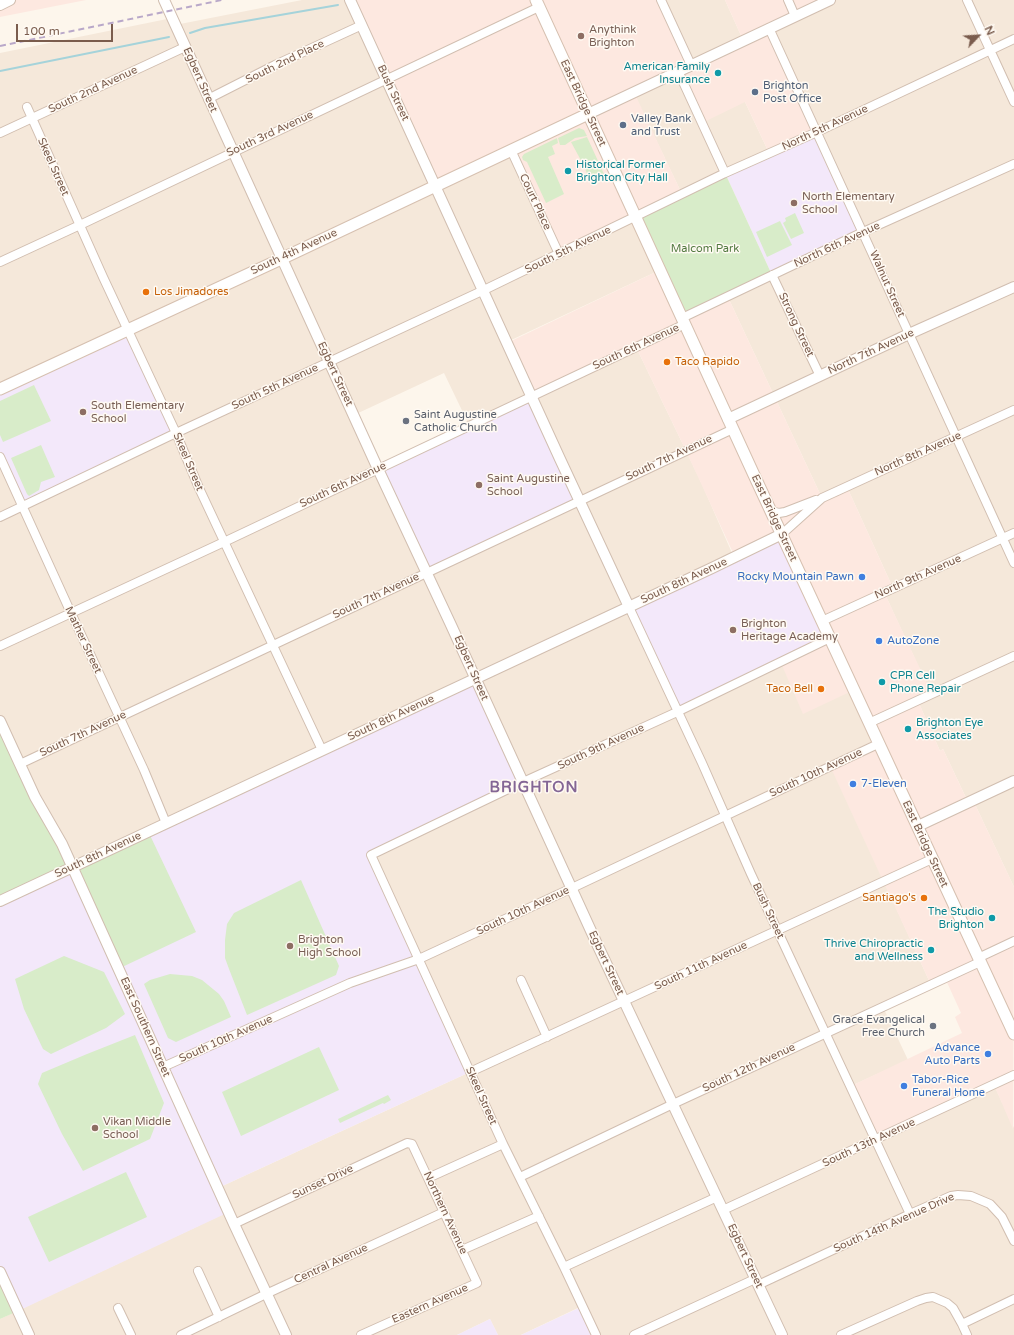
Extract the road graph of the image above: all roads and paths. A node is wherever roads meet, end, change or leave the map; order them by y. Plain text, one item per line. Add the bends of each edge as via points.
1 (10, 0) edge
2 (164, 0) edge
3 (350, 0) edge
4 (661, 0) edge
5 (788, 0) edge
6 (830, 0) edge
7 (967, 0) edge
8 (538, 3) edge
9 (0, 5) edge
10 (795, 16) junction
11 (362, 25) junction
12 (769, 28) junction
13 (1014, 40) edge
14 (185, 47) junction
15 (990, 50) junction
16 (691, 65) junction
17 (678, 71) junction
18 (387, 79) junction
19 (208, 99) junction
20 (1014, 102) edge
21 (27, 107) dead end
22 (588, 114) junction
23 (32, 118) junction
24 (817, 132) junction
25 (0, 133) edge
26 (511, 150) junction
27 (233, 152) junction
28 (1014, 164) edge
29 (725, 173) junction
30 (436, 186) junction
31 (636, 216) junction
32 (80, 225) junction
33 (863, 232) junction
34 (559, 254) junction
35 (281, 259) junction
36 (0, 262) edge
37 (772, 275) junction
38 (1014, 286) edge
39 (484, 290) junction
40 (684, 321) junction
41 (128, 329) junction
42 (909, 334) junction
43 (330, 362) junction
44 (820, 376) junction
45 (0, 389) edge
46 (532, 395) junction
47 (1014, 410) edge
48 (730, 424) junction
49 (176, 433) junction
50 (956, 437) junction
51 (0, 457) edge
52 (378, 469) junction
53 (822, 498) junction
54 (580, 500) junction
55 (23, 506) junction
56 (771, 511) junction
57 (0, 517) edge
58 (1014, 533) edge
59 (782, 534) junction
60 (1003, 538) junction
61 (224, 542) junction
62 (1014, 563) edge
63 (426, 573) junction
64 (629, 607) junction
65 (71, 613) junction
66 (822, 621) junction
67 (830, 638) junction
68 (272, 645) junction
69 (0, 646) edge
70 (1014, 656) edge
71 (475, 678) junction
72 (677, 712) junction
73 (120, 717) junction
74 (0, 721) edge
75 (869, 723) junction
76 (878, 744) junction
77 (322, 750) junction
78 (20, 764) junction
79 (1014, 781) edge
80 (524, 782) junction
81 (724, 816) junction
82 (166, 823) junction
83 (918, 826) junction
84 (372, 854) joint
85 (932, 858) junction
86 (72, 867) junction
87 (572, 888) junction
88 (0, 901) edge
89 (778, 931) junction
90 (1014, 941) edge
91 (419, 959) junction
92 (979, 960) junction
93 (521, 980) dead end
94 (624, 1001) junction
95 (826, 1033) junction
96 (1014, 1034) edge
97 (547, 1037) junction
98 (163, 1068) junction
99 (470, 1072) junction
100 (1014, 1075) edge
101 (673, 1104) junction
102 (875, 1140) junction
103 (412, 1144) joint
104 (503, 1144) junction
105 (520, 1177) junction
106 (428, 1178) junction
107 (716, 1197) junction
108 (723, 1210) junction
109 (444, 1212) junction
110 (910, 1214) junction
111 (539, 1216) junction
112 (234, 1224) junction
113 (1014, 1241) edge
114 (462, 1250) junction
115 (564, 1267) junction
116 (198, 1271) dead end
117 (0, 1272) edge
118 (477, 1282) joint
119 (757, 1282) junction
120 (266, 1294) junction
121 (1014, 1299) edge
122 (118, 1308) dead end
123 (219, 1317) junction
124 (962, 1324) junction
125 (29, 1335) edge
126 (130, 1335) edge
127 (181, 1335) edge
128 (286, 1335) edge
129 (361, 1335) edge
130 (596, 1335) edge
131 (634, 1335) edge
132 (782, 1335) edge
133 (842, 1335) edge
134 (967, 1335) edge

1 - 9 street
2 - 14 street, Egbert Street
3 - 11 street, Bush Street
4 - 16 street
5 - 10 street
6 - 10 street
7 - 15 street
8 - 18 street, South 3rd Avenue
8 - 22 main road, East Bridge Street
10 - 12 street
11 - 18 street, Bush Street
11 - 19 street, South 2nd Place
12 - 16 street
12 - 24 street, Walnut Street
13 - 15 street, North 5th Avenue
14 - 19 street, Egbert Street
14 - 23 street, South 2nd Avenue
15 - 20 street
15 - 24 street, North 5th Avenue
16 - 17 street
17 - 22 street
17 - 29 street
18 - 27 street, South 3rd Avenue
18 - 30 street, Bush Street
19 - 27 street, Egbert Street
21 - 23 street, Skeel Street
22 - 26 main road, South 4th Avenue
22 - 31 main road, East Bridge Street
23 - 25 street, South 2nd Avenue
23 - 32 street, Skeel Street
24 - 29 street, North 5th Avenue
24 - 33 street, Walnut Street
26 - 30 main road, South 4th Avenue
26 - 34 street, Court Place
27 - 32 street, South 3rd Avenue
27 - 35 street, Egbert Street
28 - 33 street, North 6th Avenue
29 - 31 street, North 5th Avenue
30 - 35 main road, South 4th Avenue
30 - 39 street, Bush Street
31 - 34 street, South 5th Avenue
31 - 40 main road, East Bridge Street
32 - 36 street, South 3rd Avenue
32 - 41 street, Skeel Street
33 - 37 street, North 6th Avenue
33 - 42 street, Walnut Street
34 - 39 street, South 5th Avenue
35 - 41 main road, South 4th Avenue
35 - 43 street, Egbert Street
37 - 40 street, North 6th Avenue
37 - 44 street, Strong Street
38 - 42 street, North 7th Avenue
39 - 43 street, South 5th Avenue
39 - 46 street, Bush Street
40 - 46 street, South 6th Avenue
40 - 48 main road, East Bridge Street
41 - 45 main road, South 4th Avenue
41 - 49 street, Skeel Street
42 - 44 street, North 7th Avenue
42 - 50 street, Walnut Street
43 - 49 street, South 5th Avenue
43 - 52 street, Egbert Street
44 - 48 street, North 7th Avenue
46 - 52 street, South 6th Avenue
46 - 54 street, Bush Street
47 - 50 street, North 8th Avenue
48 - 54 street, South 7th Avenue
48 - 56 main road, East Bridge Street
49 - 55 street, South 5th Avenue
49 - 61 street, Skeel Street
50 - 53 street, North 8th Avenue
50 - 60 street, Walnut Street
51 - 55 street, Mather Street
52 - 61 street, South 6th Avenue
52 - 63 street, Egbert Street
53 - 56 street, North 8th Avenue via 785,512
53 - 59 street, North 8th Avenue
54 - 63 street, South 7th Avenue
54 - 64 street, Bush Street
55 - 57 street, South 5th Avenue
55 - 65 street, Mather Street
56 - 59 main road, East Bridge Street
58 - 60 street, North 9th Avenue
59 - 64 street, South 8th Avenue
59 - 66 main road, East Bridge Street
60 - 62 street, Walnut Street
60 - 66 street, North 9th Avenue
61 - 65 street, South 6th Avenue
61 - 68 street, Skeel Street
63 - 68 street, South 7th Avenue
63 - 71 street, Egbert Street
64 - 71 street, South 8th Avenue
64 - 72 street, Bush Street
65 - 69 street, South 6th Avenue
65 - 73 street, Mather Street
66 - 67 main road, East Bridge Street
67 - 72 street, South 9th Avenue
67 - 75 main road, East Bridge Street
68 - 73 street, South 7th Avenue
68 - 77 street, Skeel Street
70 - 75 street
71 - 77 street, South 8th Avenue
71 - 80 street, Egbert Street
72 - 80 street, South 9th Avenue
72 - 81 street, Bush Street
73 - 78 street, South 7th Avenue
73 - 82 street, Mather Street
74 - 78 street, East Southern Street
75 - 76 main road, East Bridge Street
76 - 81 street, South 10th Avenue
76 - 83 main road, East Bridge Street
77 - 82 street, South 8th Avenue
78 - 86 street, East Southern Street
79 - 83 street
80 - 84 street, South 9th Avenue
80 - 87 street, Egbert Street
81 - 87 street, South 10th Avenue
81 - 89 street, Bush Street
82 - 86 street, South 8th Avenue
83 - 85 main road, East Bridge Street
84 - 91 street, Skeel Street
85 - 89 street, South 11th Avenue
85 - 92 main road, East Bridge Street
86 - 88 street, South 8th Avenue
86 - 98 street, East Southern Street
87 - 91 street, South 10th Avenue
87 - 94 street, Egbert Street
89 - 94 street, South 11th Avenue
89 - 95 street, Bush Street
90 - 92 street, South 12th Avenue
91 - 98 street, South 10th Avenue via 350,983
91 - 99 street, Skeel Street
92 - 95 street, South 12th Avenue
92 - 96 main road, East Bridge Street
93 - 97 street
94 - 97 street, South 11th Avenue
94 - 101 street, Egbert Street
95 - 101 street, South 12th Avenue
95 - 102 street, Bush Street
97 - 99 street, South 11th Avenue
98 - 112 street, East Southern Street
99 - 104 street, Skeel Street
100 - 102 street, South 13th Avenue
101 - 105 street, South 12th Avenue
101 - 107 street, Egbert Street
102 - 108 street, South 13th Avenue
102 - 110 street, Bush Street
103 - 106 street, Northern Avenue
103 - 112 street, Sunset Drive via 407,1143
104 - 105 street, Skeel Street
104 - 106 street
105 - 111 street, Skeel Street
106 - 109 street, Northern Avenue
107 - 108 street, Egbert Street
107 - 115 street
108 - 119 street, Egbert Street
109 - 114 street, Northern Avenue
109 - 120 street, Central Avenue
110 - 113 street, South 14th Avenue Drive via 952,1196 971,1196 984,1200 998,1212
110 - 119 street, South 14th Avenue Drive
111 - 114 street
111 - 115 street, Skeel Street
112 - 120 street, East Southern Street
114 - 118 street, Northern Avenue
115 - 130 street, Skeel Street
116 - 123 street
117 - 125 street
118 - 129 street, Eastern Avenue
119 - 131 street, South 14th Avenue Drive
119 - 132 street, Egbert Street
120 - 123 street, Central Avenue
120 - 128 street, East Southern Street
121 - 124 street
122 - 126 street
123 - 127 street, Central Avenue
124 - 133 street via 953,1308 936,1298 926,1298
124 - 134 street

